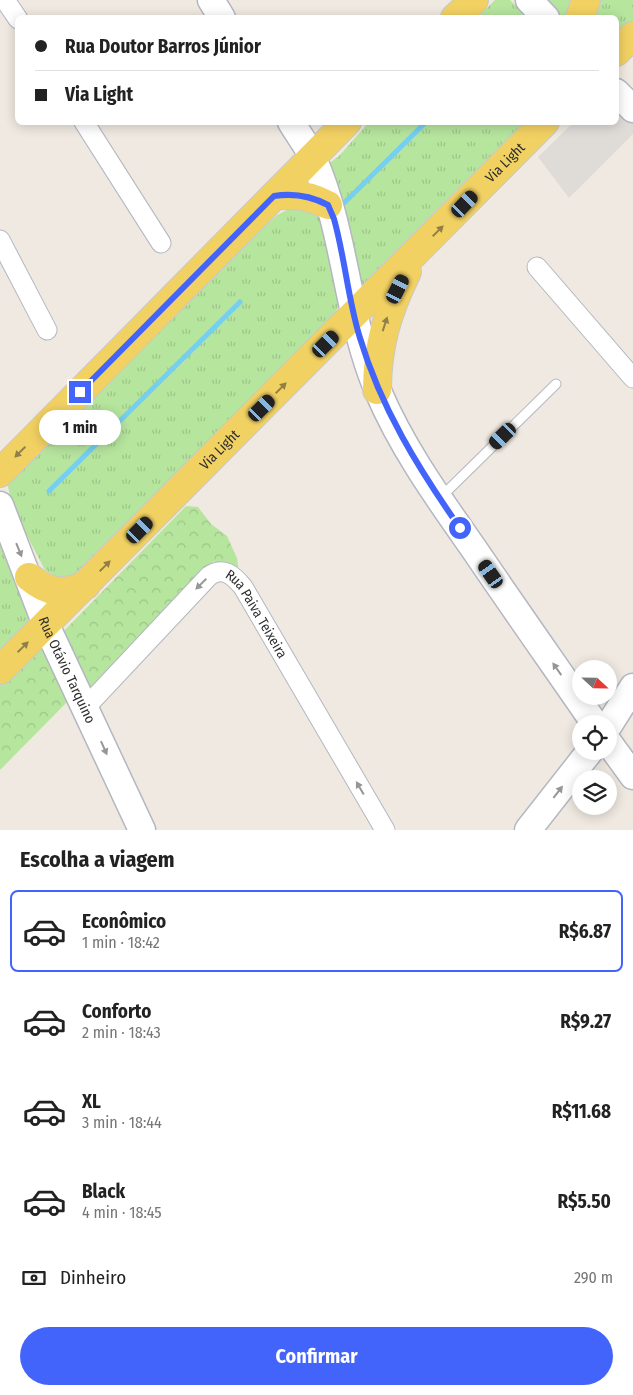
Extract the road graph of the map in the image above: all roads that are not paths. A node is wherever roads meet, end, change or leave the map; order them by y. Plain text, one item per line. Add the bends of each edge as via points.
1 (5, 0) edge
2 (211, 0) edge
3 (474, 0) edge
4 (529, 0) edge
5 (586, 0) edge
6 (15, 15) edge
7 (220, 15) edge
8 (459, 15) edge
9 (543, 15) edge
10 (581, 15) edge
11 (633, 36) edge
12 (619, 49) edge
13 (619, 95) edge
14 (633, 109) edge
15 (86, 125) edge
16 (292, 125) edge
17 (344, 125) edge
18 (542, 125) edge
19 (312, 156) junction
20 (274, 196) junction
21 (328, 205) junction
22 (0, 240) edge
23 (161, 244) dead end
24 (419, 251) junction
25 (537, 267) dead end
26 (349, 313) junction
27 (47, 330) dead end
28 (633, 378) edge
29 (556, 384) dead end
30 (377, 390) junction
31 (0, 472) edge
32 (439, 498) junction
33 (0, 505) edge
34 (29, 577) junction
35 (86, 585) junction
36 (46, 625) junction
37 (0, 670) edge
38 (633, 687) edge
39 (86, 707) junction
40 (589, 715) edge
41 (615, 715) edge
42 (617, 755) edge
43 (583, 760) edge
44 (633, 776) edge
45 (142, 830) edge
46 (385, 830) edge
47 (528, 830) edge

1 - 6 street
2 - 7 main road
3 - 8 main road
4 - 9 main road
5 - 10 main road
11 - 12 main road
13 - 14 main road
15 - 23 street
16 - 19 main road
17 - 19 main road
24 -> 18 main road, Via Light
19 - 20 main road
19 - 21 main road
20 - 21 main road via 293,194
20 -> 31 main road
21 - 26 main road via 338,235
22 - 27 street
24 - 26 main road, Via Light
30 -> 24 main road via 382,332 398,289
25 - 28 street
26 - 30 main road
35 -> 26 main road, Via Light
29 - 32 lane
30 - 32 main road via 395,428
40 -> 32 main road
33 -> 34 main road, Rua Otávio Tarquino
34 - 35 main road via 55,592
34 - 36 main road, Rua Otávio Tarquino
35 - 36 main road, Via Light
37 -> 36 main road, Via Light
36 - 39 main road, Rua Otávio Tarquino
38 - 41 main road
39 -> 45 main road, Rua Otávio Tarquino
46 -> 39 street, Rua Paiva Teixeira via 242,587 227,573 215,572 209,576
42 - 44 main road
47 -> 43 main road

